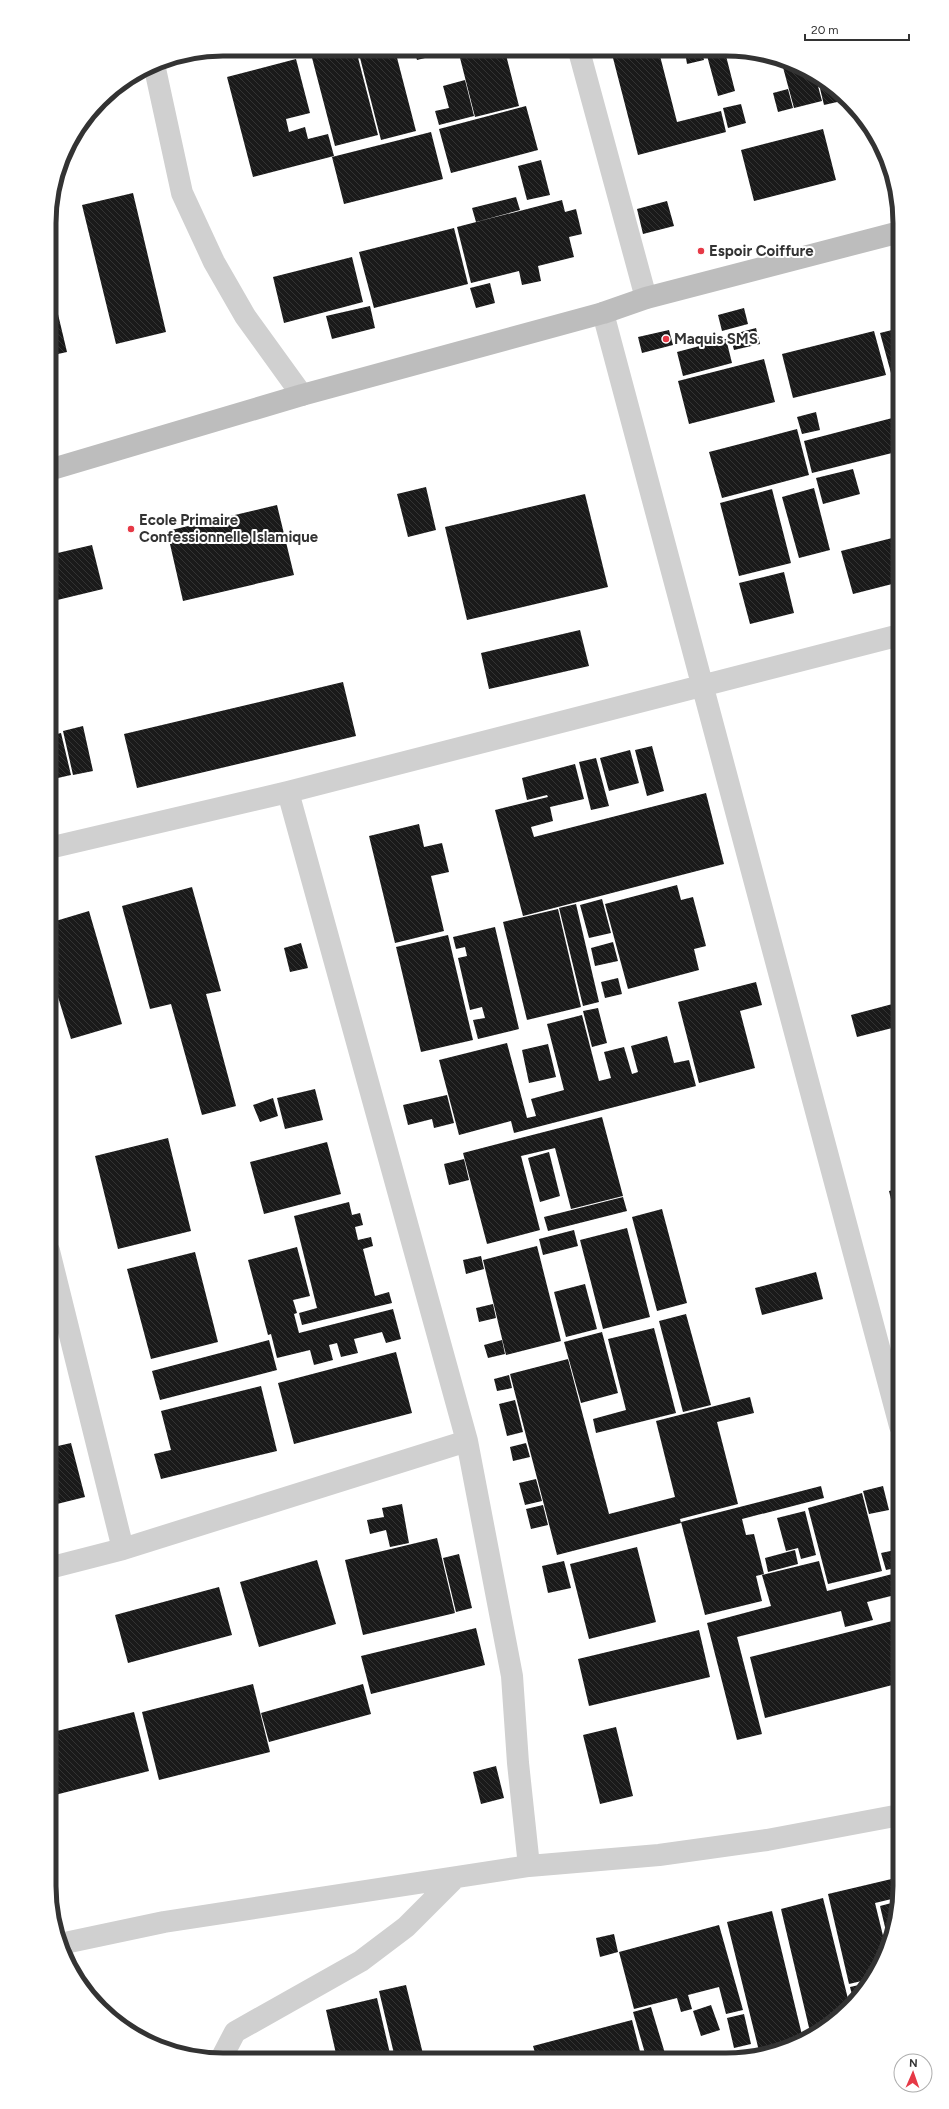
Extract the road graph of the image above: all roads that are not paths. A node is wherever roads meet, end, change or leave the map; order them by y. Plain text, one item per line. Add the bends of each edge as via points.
1 (580, 56) edge
2 (155, 70) edge
3 (893, 234) edge
4 (646, 298) junction
5 (602, 313) junction
6 (302, 395) junction
7 (56, 468) edge
8 (893, 637) edge
9 (702, 688) junction
10 (288, 792) junction
11 (56, 846) edge
12 (56, 1279) edge
13 (893, 1400) edge
14 (467, 1441) junction
15 (123, 1549) junction
16 (56, 1566) edge
17 (893, 1815) edge
18 (529, 1866) junction
19 (454, 1879) junction
20 (66, 1943) edge
21 (224, 2053) edge

1 - 4 street
2 - 6 street via 185,200 214,262 242,309
3 - 4 street
4 - 5 street
5 - 6 street
5 - 9 street
6 - 7 street
8 - 9 street
9 - 10 street
9 - 13 street
10 - 11 street
10 - 14 street
12 - 15 street
14 - 15 street
14 - 18 street via 512,1676
15 - 16 street
17 - 18 street via 768,1840 659,1855
18 - 19 street
19 - 20 street via 164,1922
19 - 21 street via 406,1928 360,1961 235,2032

